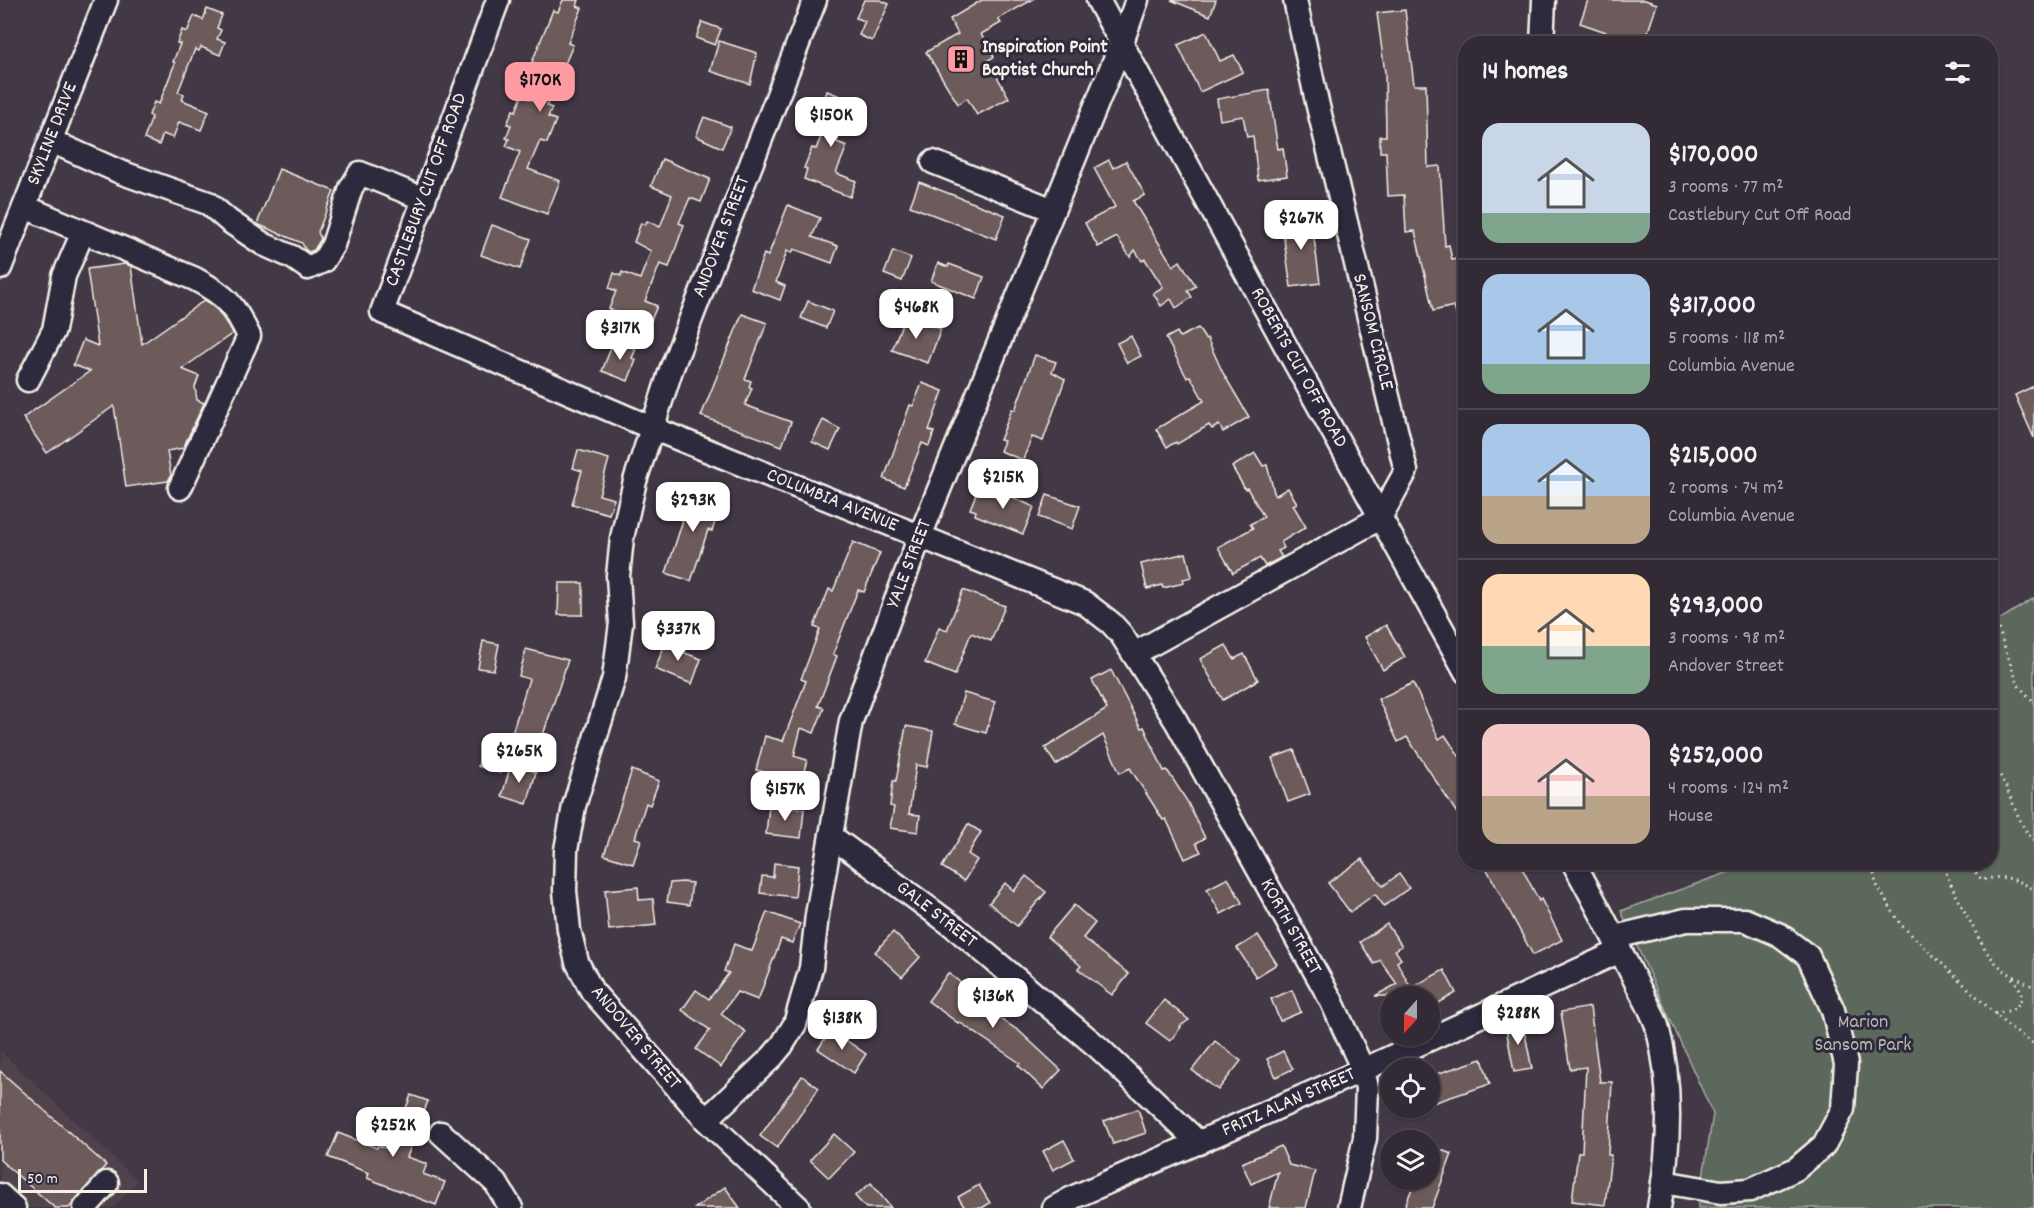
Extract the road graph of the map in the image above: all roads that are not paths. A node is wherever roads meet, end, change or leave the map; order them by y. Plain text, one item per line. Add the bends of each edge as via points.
1 (106, 0) edge
2 (498, 0) edge
3 (815, 0) edge
4 (1098, 0) edge
5 (1137, 0) edge
6 (1295, 0) edge
7 (1544, 0) edge
8 (1542, 36) edge
9 (1122, 42) junction
10 (51, 141) junction
11 (933, 162) dead end
12 (424, 199) junction
13 (25, 207) junction
14 (1053, 210) junction
15 (83, 232) junction
16 (0, 268) edge
17 (382, 312) joint
18 (28, 380) dead end
19 (652, 428) junction
20 (180, 488) dead end
21 (1380, 518) junction
22 (920, 536) junction
23 (1458, 658) edge
24 (1137, 660) junction
25 (831, 836) junction
26 (1577, 870) edge
27 (1617, 944) junction
28 (1363, 1070) junction
29 (706, 1120) junction
30 (441, 1133) dead end
31 (1199, 1143) junction
32 (1663, 1182) junction
33 (106, 1184) dead end
34 (0, 1195) edge
35 (14, 1208) edge
36 (85, 1208) edge
37 (511, 1208) edge
38 (799, 1208) edge
39 (1054, 1208) edge
40 (1349, 1208) edge
41 (1659, 1208) edge

1 - 10 street, SKYLINE DRIVE
2 - 12 street, CASTLEBURY CUT OFF ROAD
3 - 19 street, ANDOVER STREET
4 - 9 street, ROBERTS CUT OFF ROAD
5 - 9 street, YALE STREET
6 - 21 street, SANSOM CIRCLE via 1406,471
7 - 8 street
9 - 14 street, YALE STREET
9 - 21 street, ROBERTS CUT OFF ROAD
10 - 12 street via 120,172 208,203 263,244 308,268 323,261 333,245 351,188 360,173
10 - 13 street, SKYLINE DRIVE
11 - 14 street
12 - 17 street, CASTLEBURY CUT OFF ROAD
13 - 15 street
13 - 16 street, SKYLINE DRIVE
14 - 22 street, YALE STREET
15 - 18 street via 64,276 54,330
15 - 20 street via 216,290 236,310 249,336
17 - 19 street, COLUMBIA AVENUE
19 - 22 street, COLUMBIA AVENUE
19 - 29 street, ANDOVER STREET via 622,538 618,576 621,623 614,678 574,806 566,850 565,891 577,962 592,991
21 - 23 street, ROBERTS CUT OFF ROAD
21 - 24 street
22 - 24 street, COLUMBIA AVENUE via 1085,603 1111,623
22 - 25 street, YALE STREET via 851,721
24 - 28 street, KORTH STREET via 1176,721 1331,1000
25 - 29 street, YALE STREET via 811,968 795,1024 772,1058
25 - 31 street, GALE STREET via 953,926 1099,1048
26 - 27 street
27 - 28 street, FRITZ ALAN STREET
27 - 32 street via 1656,1024 1666,1071 1668,1129
27 - 32 street, FRITZ ALAN STREET via 1686,920 1744,920 1780,935 1808,956 1833,1010 1846,1064 1843,1109 1824,1145 1796,1169 1750,1190 1721,1192
28 - 31 street, FRITZ ALAN STREET
28 - 40 street, KORTH STREET via 1367,1088 1365,1138
29 - 38 street, ANDOVER STREET
30 - 37 street via 496,1183
31 - 39 street, FRITZ ALAN STREET
32 - 41 street
33 - 36 street
34 - 35 street

